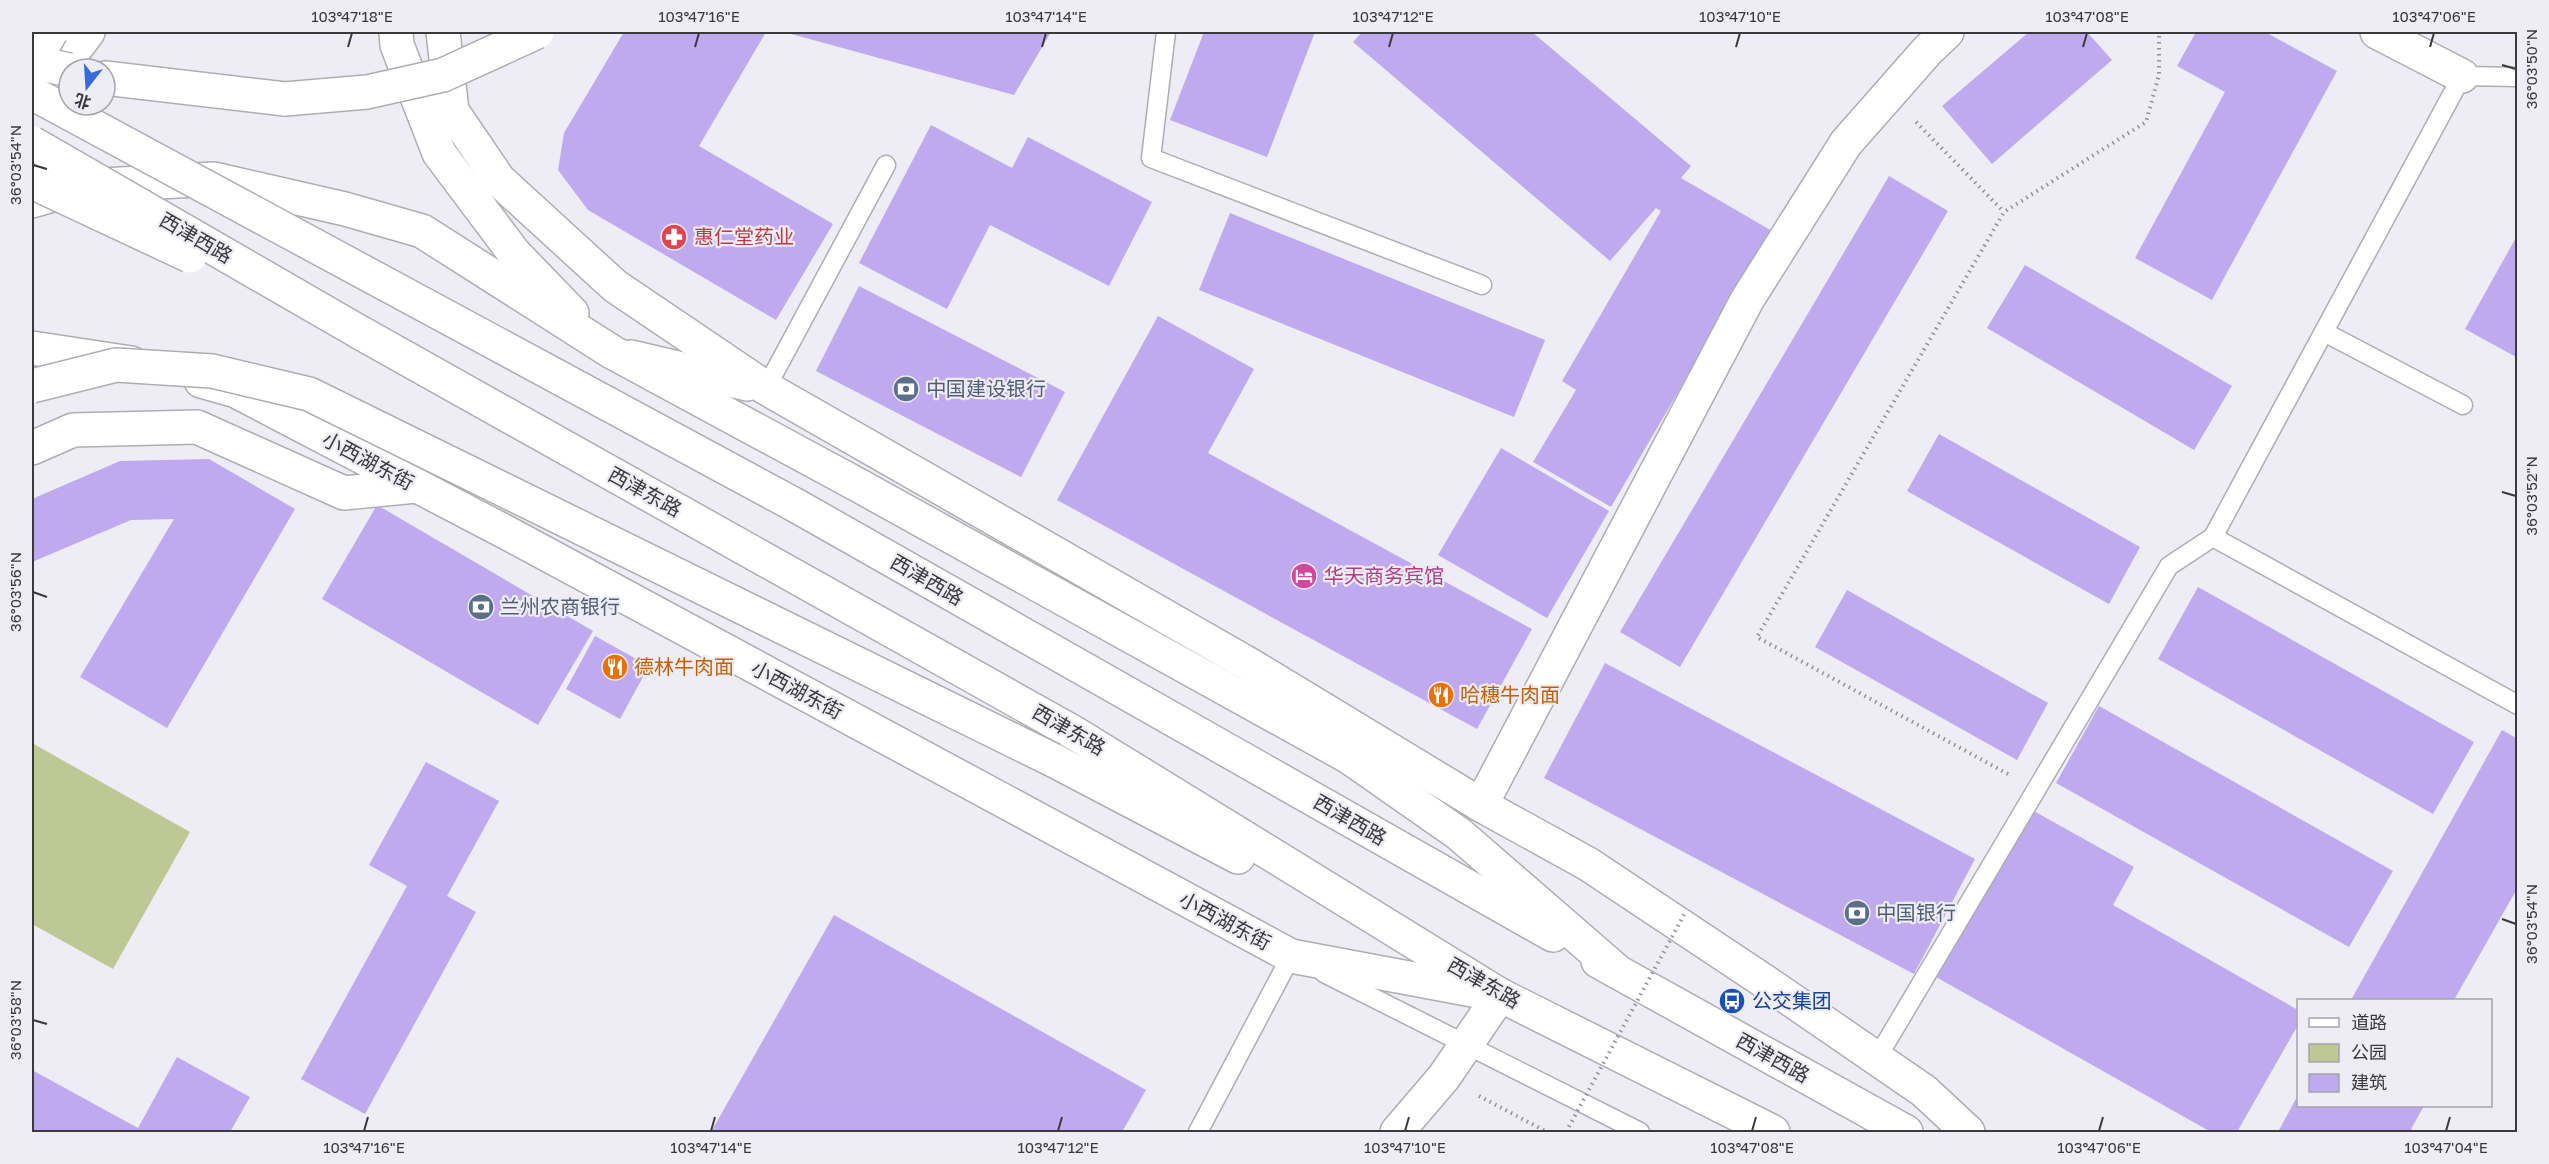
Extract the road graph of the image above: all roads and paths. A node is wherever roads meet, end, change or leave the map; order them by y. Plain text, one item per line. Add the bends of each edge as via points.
1 (51, 32) edge
2 (88, 32) edge
3 (396, 32) edge
4 (443, 32) edge
5 (537, 32) edge
6 (1166, 32) edge
7 (1947, 32) edge
8 (2159, 32) edge
9 (2377, 32) edge
10 (32, 63) edge
11 (57, 68) edge
12 (2462, 76) junction
13 (2517, 77) edge
14 (117, 79) edge
15 (32, 93) edge
16 (1889, 94) junction
17 (32, 105) edge
18 (32, 143) edge
19 (885, 165) dead end
20 (32, 182) edge
21 (32, 201) edge
22 (2004, 212) junction
23 (1482, 285) dead end
24 (2324, 332) junction
25 (361, 333) junction
26 (32, 348) edge
27 (612, 352) junction
28 (32, 386) edge
29 (766, 388) junction
30 (2463, 405) dead end
31 (32, 448) edge
32 (416, 486) junction
33 (2213, 537) junction
34 (2517, 705) edge
35 (2012, 776) dead end
36 (1481, 805) junction
37 (1686, 911) dead end
38 (1291, 956) junction
39 (1617, 971) junction
40 (1500, 995) junction
41 (1467, 1043) junction
42 (1877, 1058) junction
43 (1444, 1077) junction
44 (1198, 1132) edge
45 (1397, 1132) edge
46 (1547, 1132) edge
47 (1566, 1132) edge
48 (1640, 1132) edge
49 (1773, 1132) edge
50 (1906, 1132) edge
51 (1968, 1132) edge

1 - 10 main road, bridge
2 - 17 main road
3 - 27 main road via 439,153 514,253
4 - 29 main road via 452,111 499,180 615,286
5 - 14 main road, bridge via 443,75 367,92 285,99
6 - 23 lane via 1151,158
7 - 16 main road
8 - 22 path via 2158,75 2146,122
9 - 12 main road
10 - 11 main road, bridge
12 - 13 lane
12 - 24 lane
15 - 39 main road, 西津西路, bridge via 795,505
16 - 22 path
16 - 36 main road via 1846,143 1747,300
18 - 25 main road, 西津西路, bridge
19 - 29 lane
20 - 25 main road, bridge
21 - 27 main road via 84,186 214,179 345,209 422,231
22 - 35 path via 1757,637
24 - 30 lane
24 - 33 lane
25 - 40 main road, 西津东路 via 1077,734
26 - 32 main road, 小西湖东街 via 153,366 236,391
27 - 29 main road
27 - 39 main road via 1349,757 1459,834
28 - 40 main road, bridge via 116,365 212,371 309,394 1053,760
29 - 36 main road via 1245,662
31 - 32 main road via 73,430 197,427 344,493
32 - 38 main road, 小西湖东街
33 - 34 lane
33 - 42 lane via 2169,566
36 - 42 main road via 1588,864
37 - 47 path, bridge
38 - 40 main road, 小西湖东街
38 - 41 lane
38 - 44 lane
39 - 50 main road, 西津西路
40 - 41 main road
40 - 49 main road, 西津东路
41 - 43 main road
41 - 48 lane
42 - 51 main road via 1924,1090
43 - 45 main road
43 - 46 path

